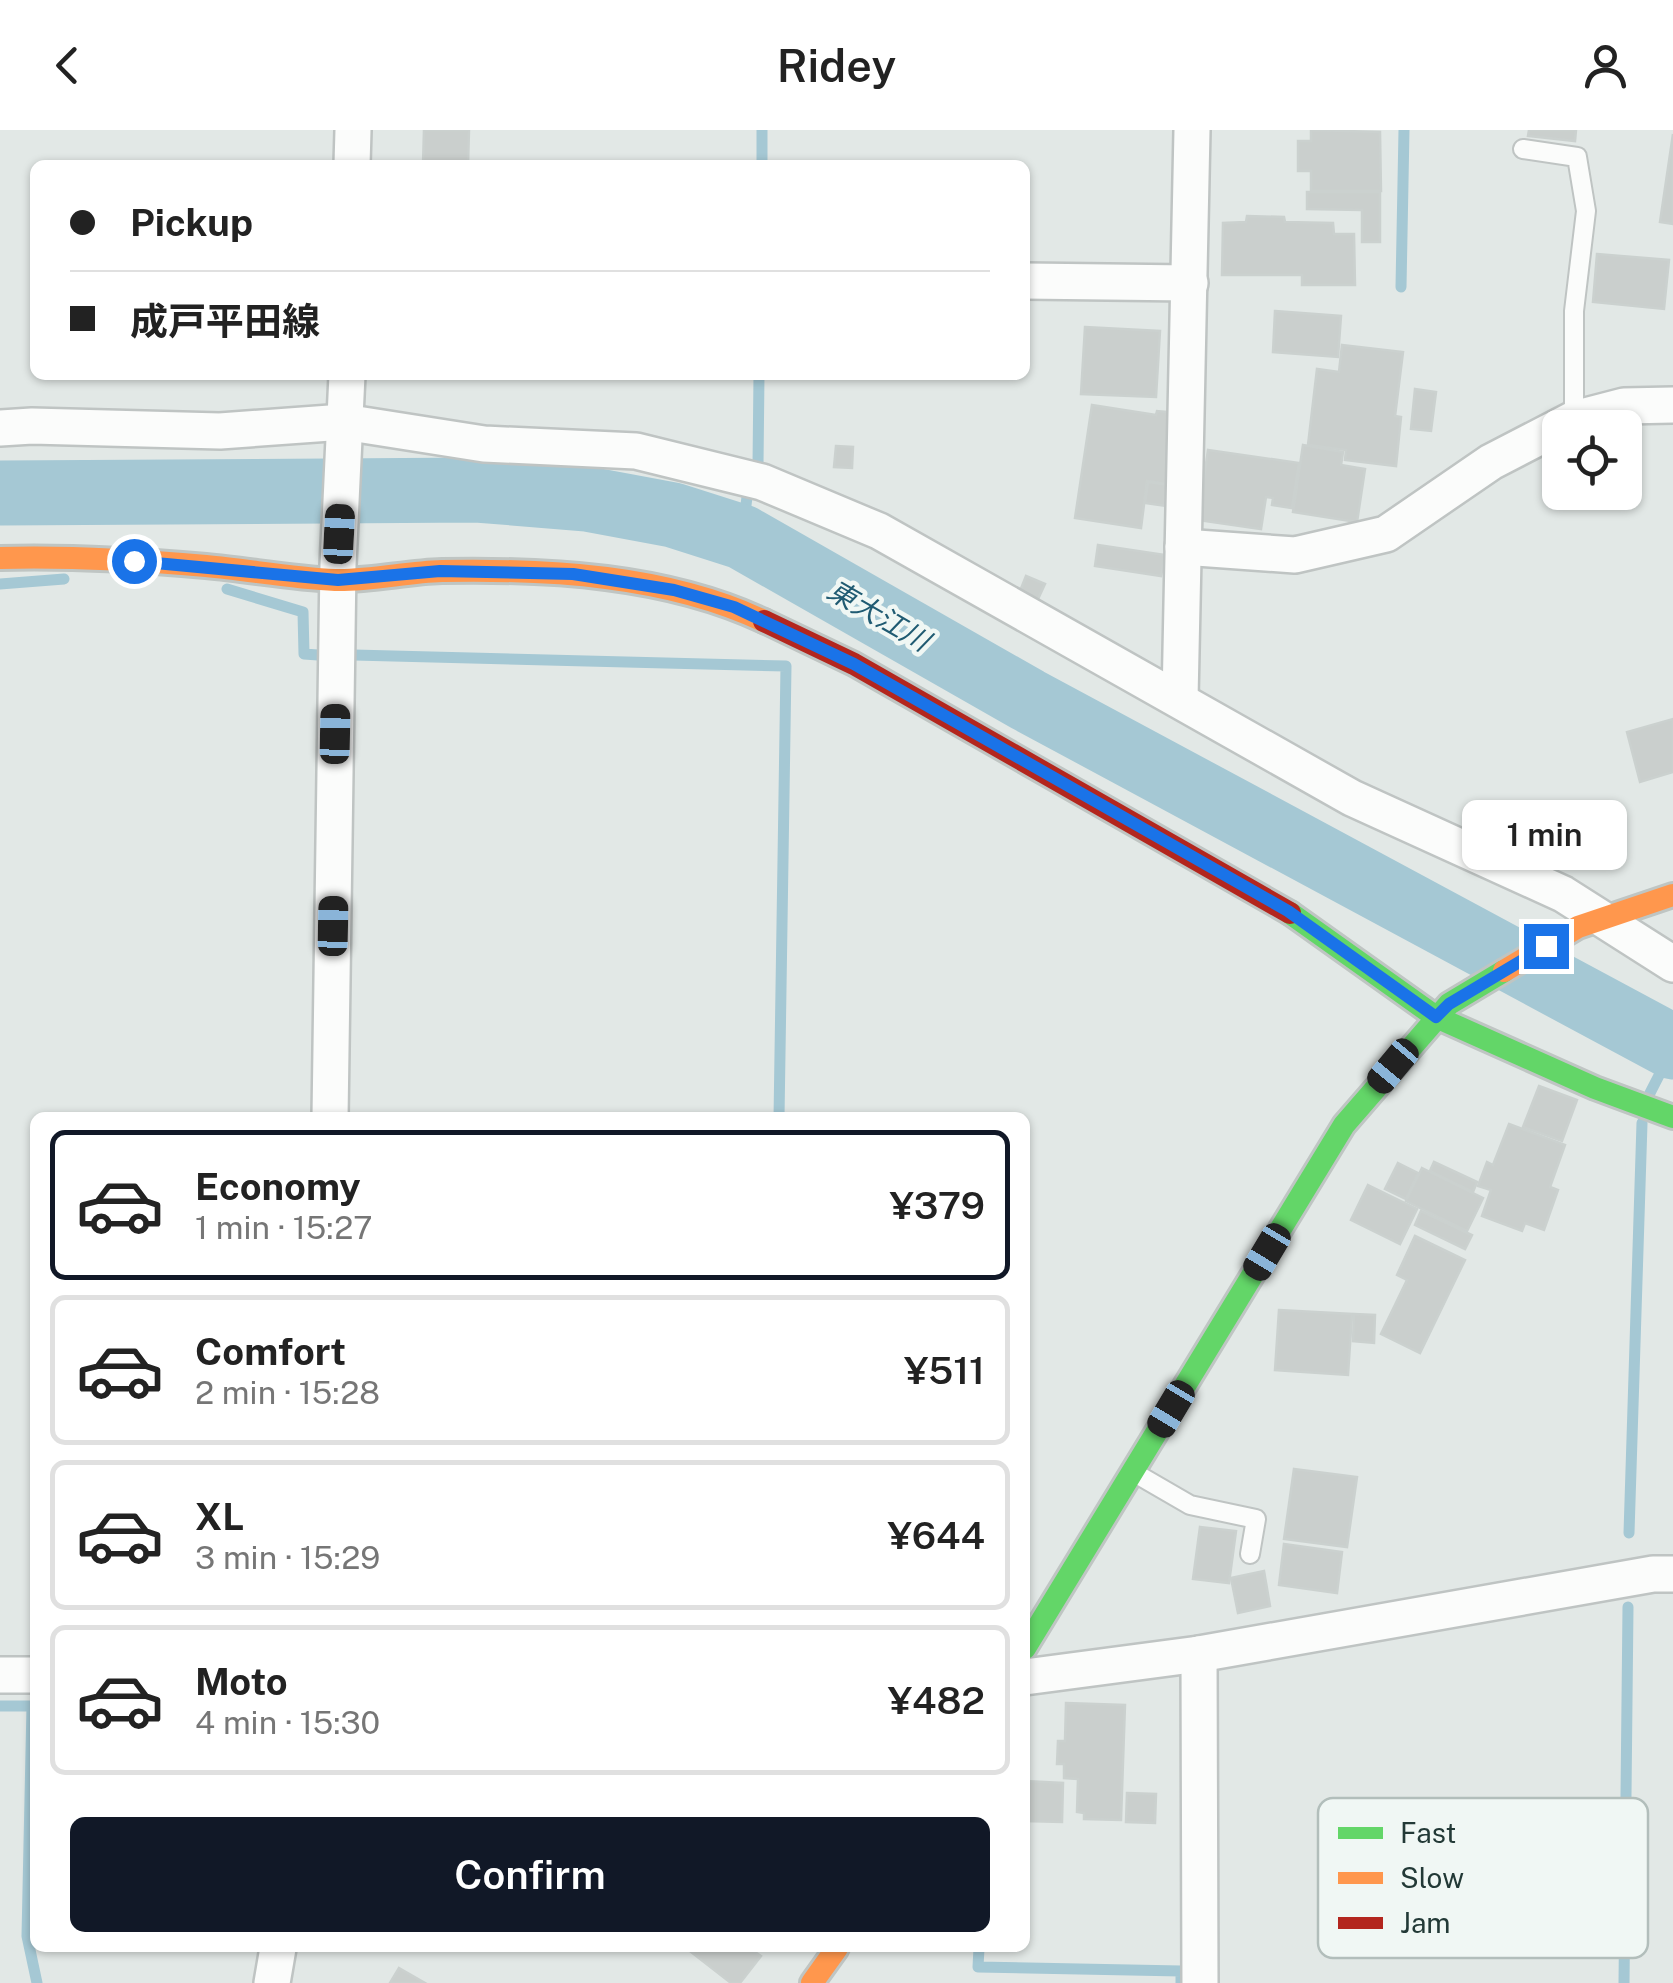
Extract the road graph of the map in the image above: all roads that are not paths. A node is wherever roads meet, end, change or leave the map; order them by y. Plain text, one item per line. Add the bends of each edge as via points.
1 (353, 130) edge
2 (1192, 130) edge
3 (1523, 149) dead end
4 (352, 160) edge
5 (1030, 281) edge
6 (1190, 284) junction
7 (346, 380) edge
8 (1673, 405) edge
9 (1574, 410) edge
10 (1609, 410) edge
11 (0, 428) edge
12 (344, 433) junction
13 (1542, 436) edge
14 (1183, 547) junction
15 (0, 558) edge
16 (338, 572) junction
17 (1180, 700) junction
18 (1673, 895) edge
19 (1590, 923) junction
20 (1673, 964) edge
21 (1442, 1011) junction
22 (330, 1112) edge
23 (1673, 1117) edge
24 (1132, 1472) junction
25 (1250, 1554) dead end
26 (1673, 1574) edge
27 (1030, 1640) edge
28 (1200, 1654) junction
29 (0, 1675) edge
30 (30, 1675) edge
31 (1030, 1676) edge
32 (277, 1952) edge
33 (834, 1952) edge
34 (272, 1983) edge
35 (812, 1983) edge
36 (1200, 1983) edge

1 - 4 street
2 - 6 street
3 - 9 lane via 1577,157 1586,211 1574,310
5 - 6 street
6 - 14 street
7 - 12 street
8 - 10 street
11 - 12 street
12 - 16 street
12 - 17 street via 636,451 762,482 879,530
13 - 14 street via 1386,534 1295,555
14 - 17 street
15 - 16 street
16 - 21 street via 573,574 734,607 854,664 1288,911
16 - 22 street
17 - 19 street via 1352,798 1548,887
18 - 19 street
19 - 20 street
19 - 21 street
21 - 23 street via 1595,1088
21 - 24 street via 1344,1125
24 - 25 lane via 1190,1506 1256,1519
24 - 27 street
26 - 28 street
28 - 31 street
28 - 36 street
29 - 30 street
32 - 34 street
33 - 35 street

